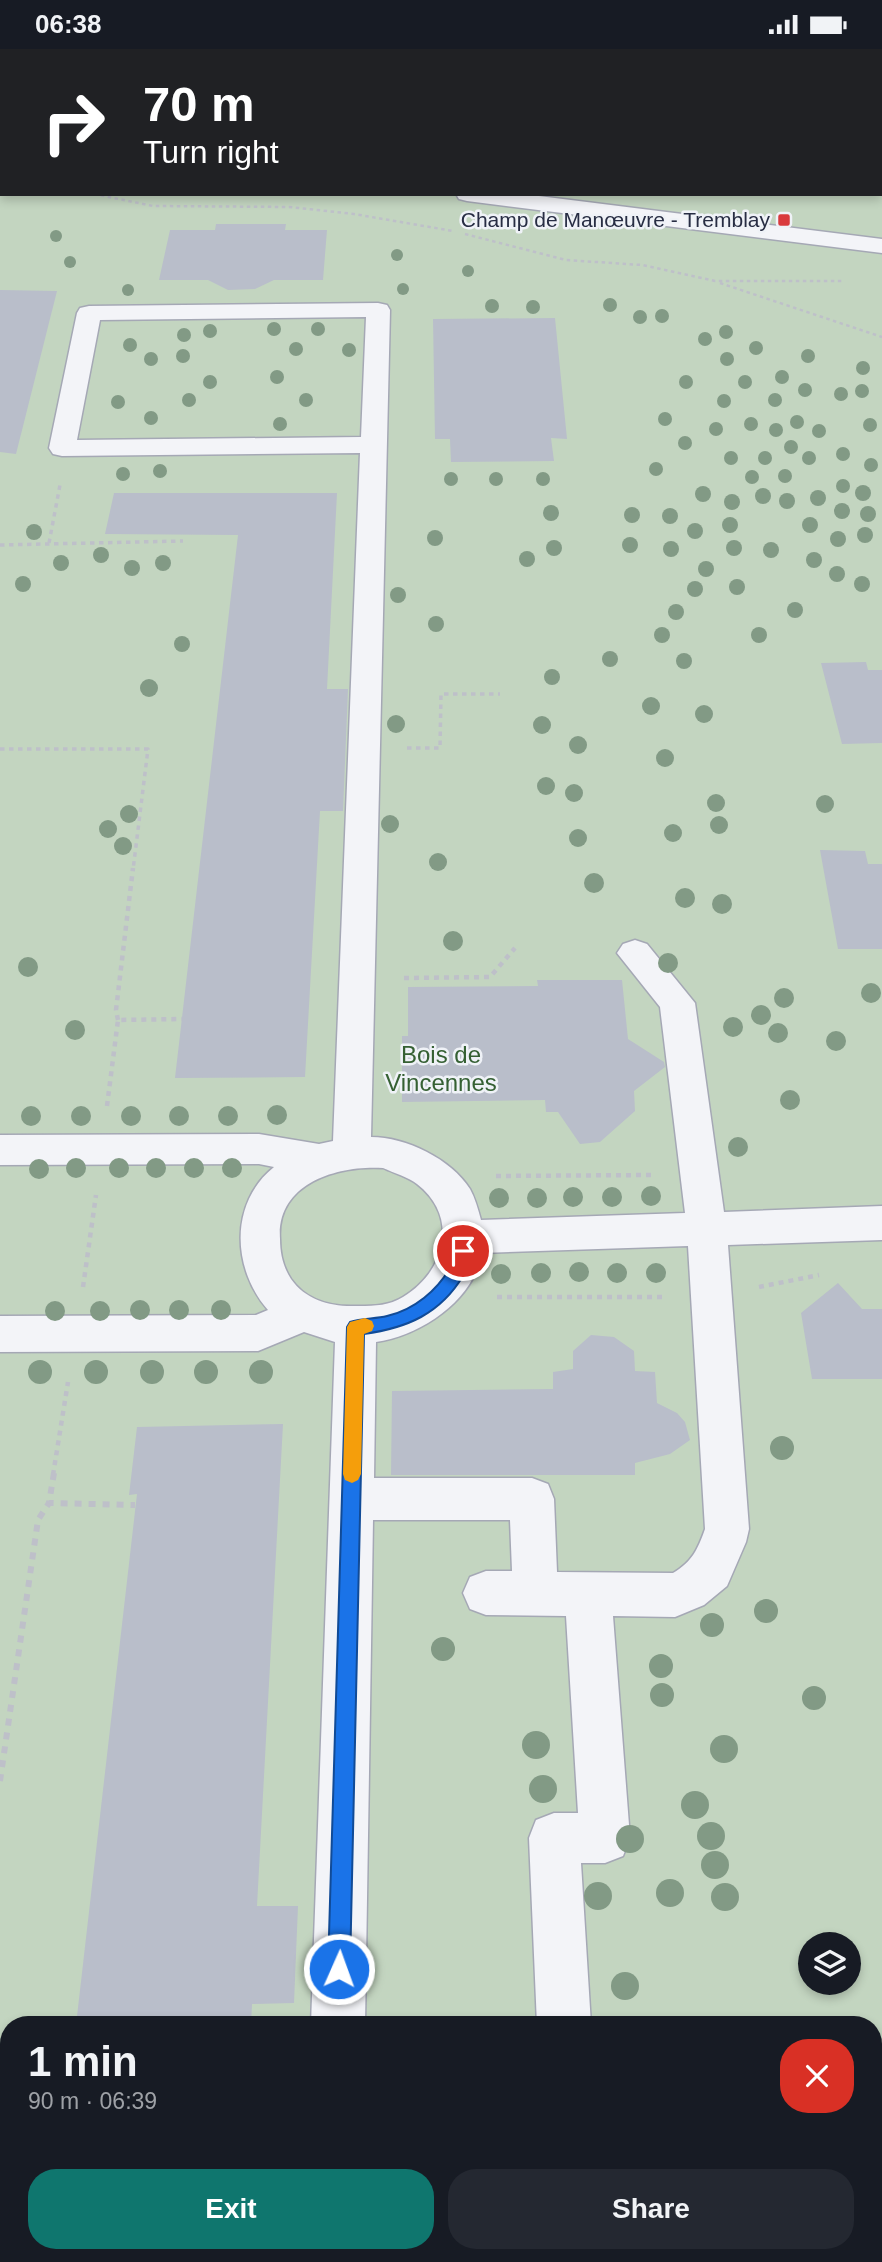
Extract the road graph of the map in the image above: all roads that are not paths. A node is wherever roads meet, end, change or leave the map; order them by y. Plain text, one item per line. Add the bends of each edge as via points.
1 (483, 196) edge
2 (882, 246) edge
3 (374, 445) junction
4 (635, 953) dead end
5 (0, 1150) edge
6 (336, 1156) junction
7 (882, 1223) edge
8 (707, 1229) junction
9 (466, 1237) junction
10 (303, 1314) junction
11 (356, 1327) junction
12 (0, 1333) edge
13 (351, 1499) junction
14 (486, 1593) dead end
15 (535, 1593) junction
16 (588, 1595) junction
17 (338, 2016) edge
18 (564, 2016) edge

1 - 2 street
3 - 3 street via 378,310 89,313 62,448
3 - 6 street via 357,979
4 - 8 street via 677,1003
5 - 6 street via 260,1149
6 - 9 street via 386,1153 417,1164 443,1183 460,1208
6 - 10 street via 293,1175 273,1195 260,1219 257,1246 264,1272 279,1296
7 - 8 street
8 - 9 street
8 - 16 street via 727,1529 716,1566 698,1586 675,1595
9 - 11 street via 461,1265 445,1290 421,1310 390,1323
10 - 11 street
10 - 12 street via 258,1333
11 - 13 street
13 - 15 street via 533,1499
13 - 17 street
14 - 15 street
15 - 16 street
16 - 18 street via 605,1838 554,1838

